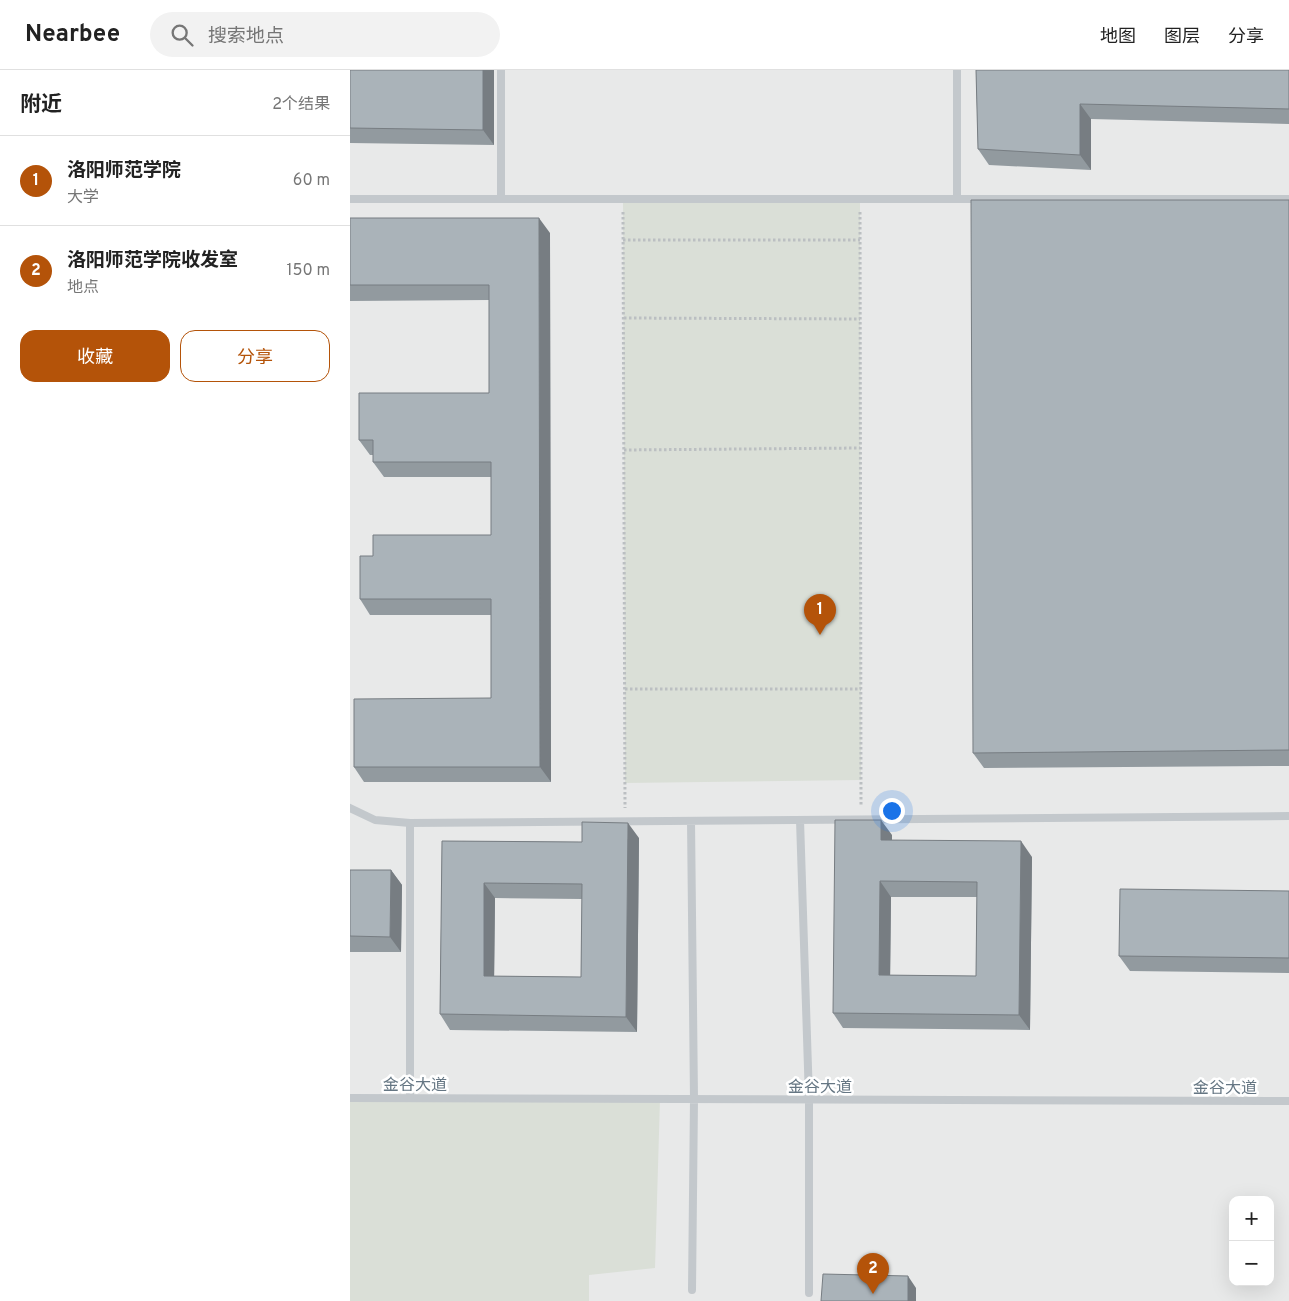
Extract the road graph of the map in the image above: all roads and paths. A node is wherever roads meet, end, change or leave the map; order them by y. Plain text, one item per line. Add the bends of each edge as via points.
1 (502, 70) edge
2 (957, 70) edge
3 (350, 199) edge
4 (501, 199) junction
5 (624, 199) junction
6 (860, 199) junction
7 (957, 199) junction
8 (1289, 199) edge
9 (624, 240) junction
10 (860, 240) junction
11 (624, 318) junction
12 (860, 318) junction
13 (860, 448) junction
14 (624, 450) junction
15 (625, 689) junction
16 (861, 689) junction
17 (350, 808) edge
18 (1289, 816) edge
19 (861, 819) junction
20 (800, 820) junction
21 (625, 821) junction
22 (691, 821) junction
23 (410, 823) junction
24 (350, 1098) edge
25 (410, 1098) junction
26 (694, 1099) junction
27 (809, 1100) junction
28 (1289, 1101) edge
29 (692, 1290) dead end
30 (809, 1293) dead end

1 - 4 lane
2 - 7 lane
3 - 4 lane
4 - 5 lane
5 - 6 lane
5 - 9 path
6 - 7 lane
6 - 10 path
7 - 8 lane
9 - 10 path
9 - 11 path
10 - 12 path
11 - 12 path
11 - 14 path
12 - 13 path
13 - 14 path
13 - 16 path
14 - 15 path
15 - 16 path
15 - 21 path
16 - 19 path
17 - 23 lane via 375,820
18 - 19 lane
19 - 20 lane
20 - 22 lane
20 - 27 lane
21 - 22 lane
21 - 23 lane
22 - 26 lane
23 - 25 lane
24 - 25 lane, 金谷大道
25 - 26 lane, 金谷大道
26 - 27 lane, 金谷大道
26 - 29 lane
27 - 28 lane, 金谷大道
27 - 30 lane

